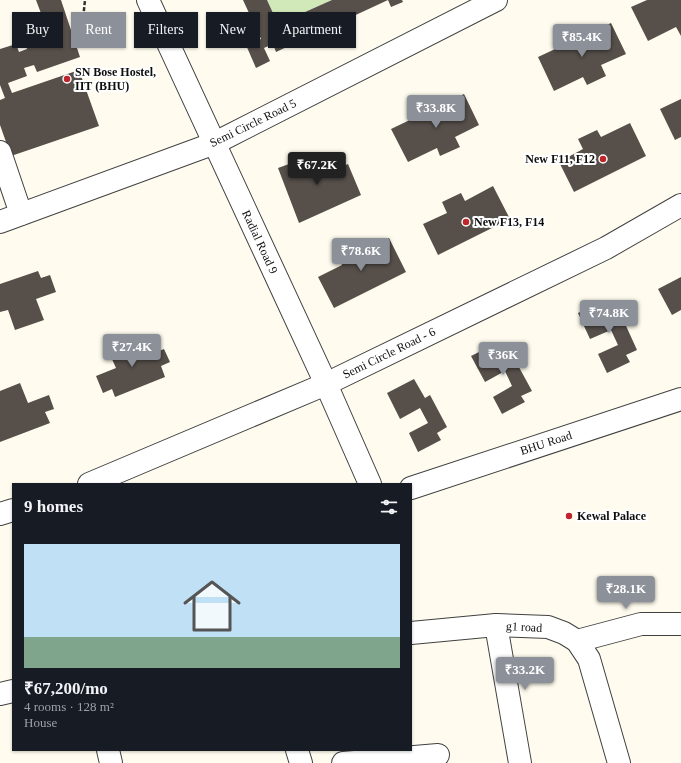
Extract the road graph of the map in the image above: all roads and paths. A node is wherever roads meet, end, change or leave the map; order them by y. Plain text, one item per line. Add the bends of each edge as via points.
1 (85, 0) edge
2 (148, 0) edge
3 (496, 0) edge
4 (84, 12) edge
5 (215, 143) junction
6 (0, 152) edge
7 (681, 205) edge
8 (22, 214) junction
9 (0, 222) edge
10 (326, 384) junction
11 (681, 399) edge
12 (90, 483) edge
13 (370, 483) edge
14 (412, 488) edge
15 (12, 510) edge
16 (0, 514) edge
17 (681, 624) edge
18 (496, 625) junction
19 (412, 632) edge
20 (577, 641) junction
21 (12, 691) edge
22 (0, 694) edge
23 (108, 751) edge
24 (297, 751) edge
25 (438, 755) dead end
26 (111, 763) edge
27 (301, 763) edge
28 (343, 763) edge
29 (520, 763) edge
30 (619, 763) edge

1 - 4 path
2 - 5 street, Radial Road 9
3 - 5 street, Semi Circle Road 5
5 - 8 street, Semi Circle Road 5
5 - 10 street, Radial Road 9
6 - 8 street
7 - 10 street, Semi Circle Road - 6 via 606,248
8 - 9 street, Semi Circle Road 5
10 - 12 street, Semi Circle Road - 6
10 - 13 street, Radial Road 9
11 - 14 street, BHU Road
15 - 16 street
17 - 20 street via 641,624
18 - 19 street, g1 road
18 - 20 street, g1 road via 548,627
18 - 29 street
20 - 30 street, g1 road via 589,659
21 - 22 street
23 - 26 street
24 - 27 street
25 - 28 street

